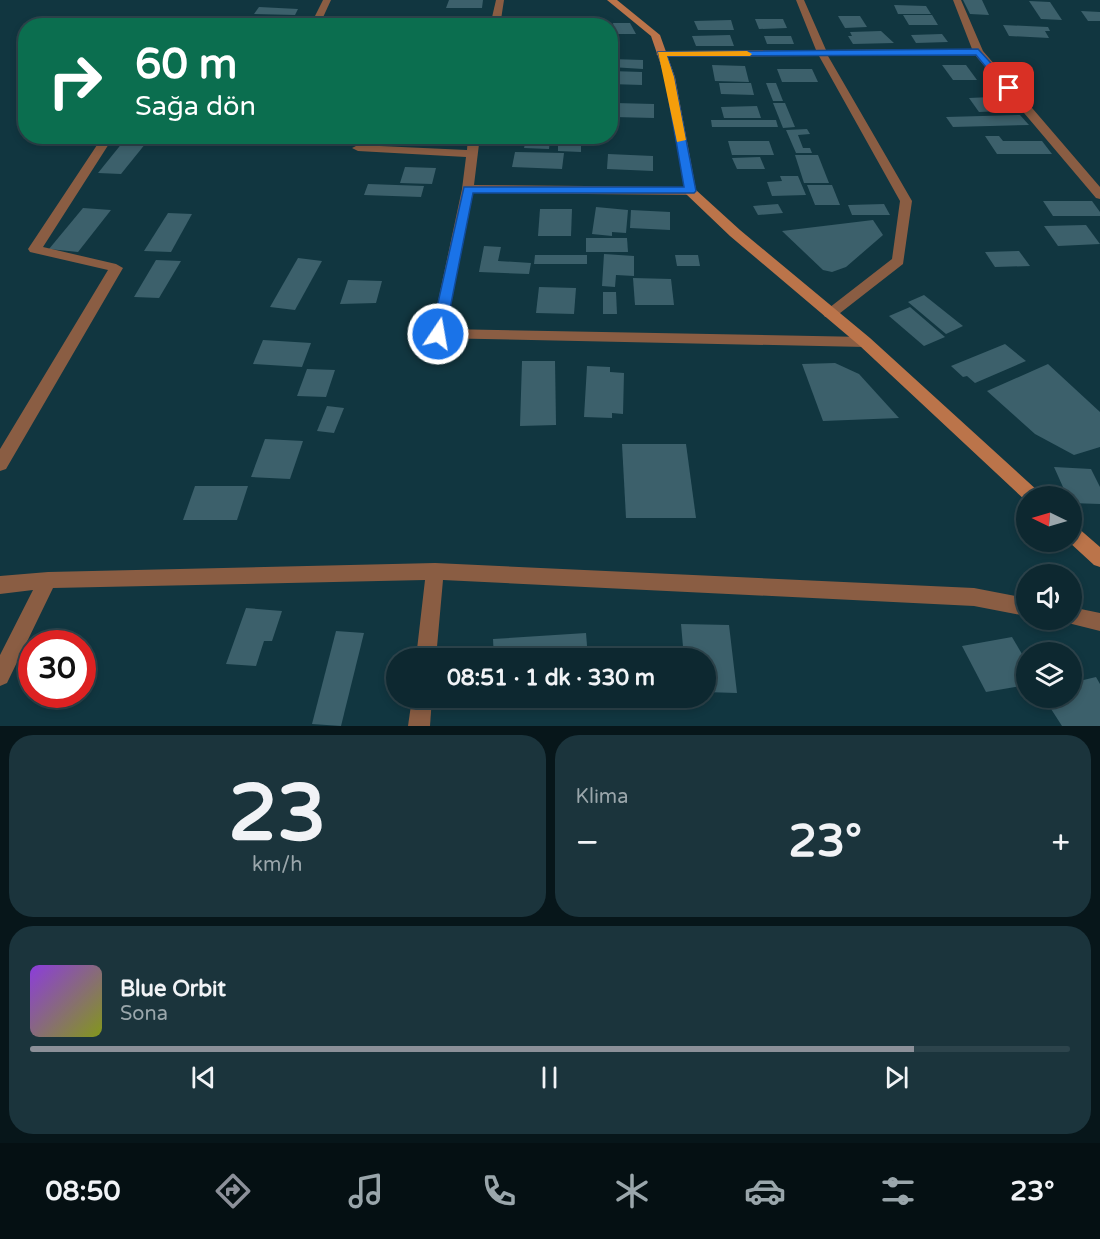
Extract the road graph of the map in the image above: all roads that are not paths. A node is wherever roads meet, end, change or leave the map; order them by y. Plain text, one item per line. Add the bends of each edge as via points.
1 (327, 0) edge
2 (500, 0) edge
3 (611, 0) edge
4 (800, 0) edge
5 (957, 0) edge
6 (318, 18) edge
7 (497, 18) edge
8 (978, 52) junction
9 (661, 54) junction
10 (823, 55) junction
11 (104, 144) edge
12 (473, 144) edge
13 (358, 148) dead end
14 (471, 154) junction
15 (468, 189) junction
16 (690, 191) junction
17 (1100, 195) edge
18 (830, 314) junction
19 (865, 342) junction
20 (0, 464) edge
21 (1021, 486) edge
22 (1082, 542) edge
23 (1100, 559) edge
24 (435, 572) junction
25 (48, 580) junction
26 (0, 585) edge
27 (1016, 605) edge
28 (1082, 618) edge
29 (1100, 622) edge
30 (427, 648) edge
31 (0, 676) edge
32 (421, 708) edge
33 (419, 726) edge

1 - 6 street
2 - 7 street
3 - 9 street via 655,35
4 - 10 street
5 - 8 street
8 - 10 street
8 - 17 street
9 - 10 street
9 - 16 street via 670,77
10 - 18 street via 906,201 898,261
11 - 20 street via 35,249 116,268
12 - 14 street
13 - 14 street
14 - 15 street
15 - 16 street
15 - 19 street via 438,334
16 - 18 street
18 - 19 street
19 - 21 street
22 - 23 street
24 - 25 street
24 - 27 street via 974,597
24 - 30 street
25 - 26 street
25 - 31 street
28 - 29 street
32 - 33 street

